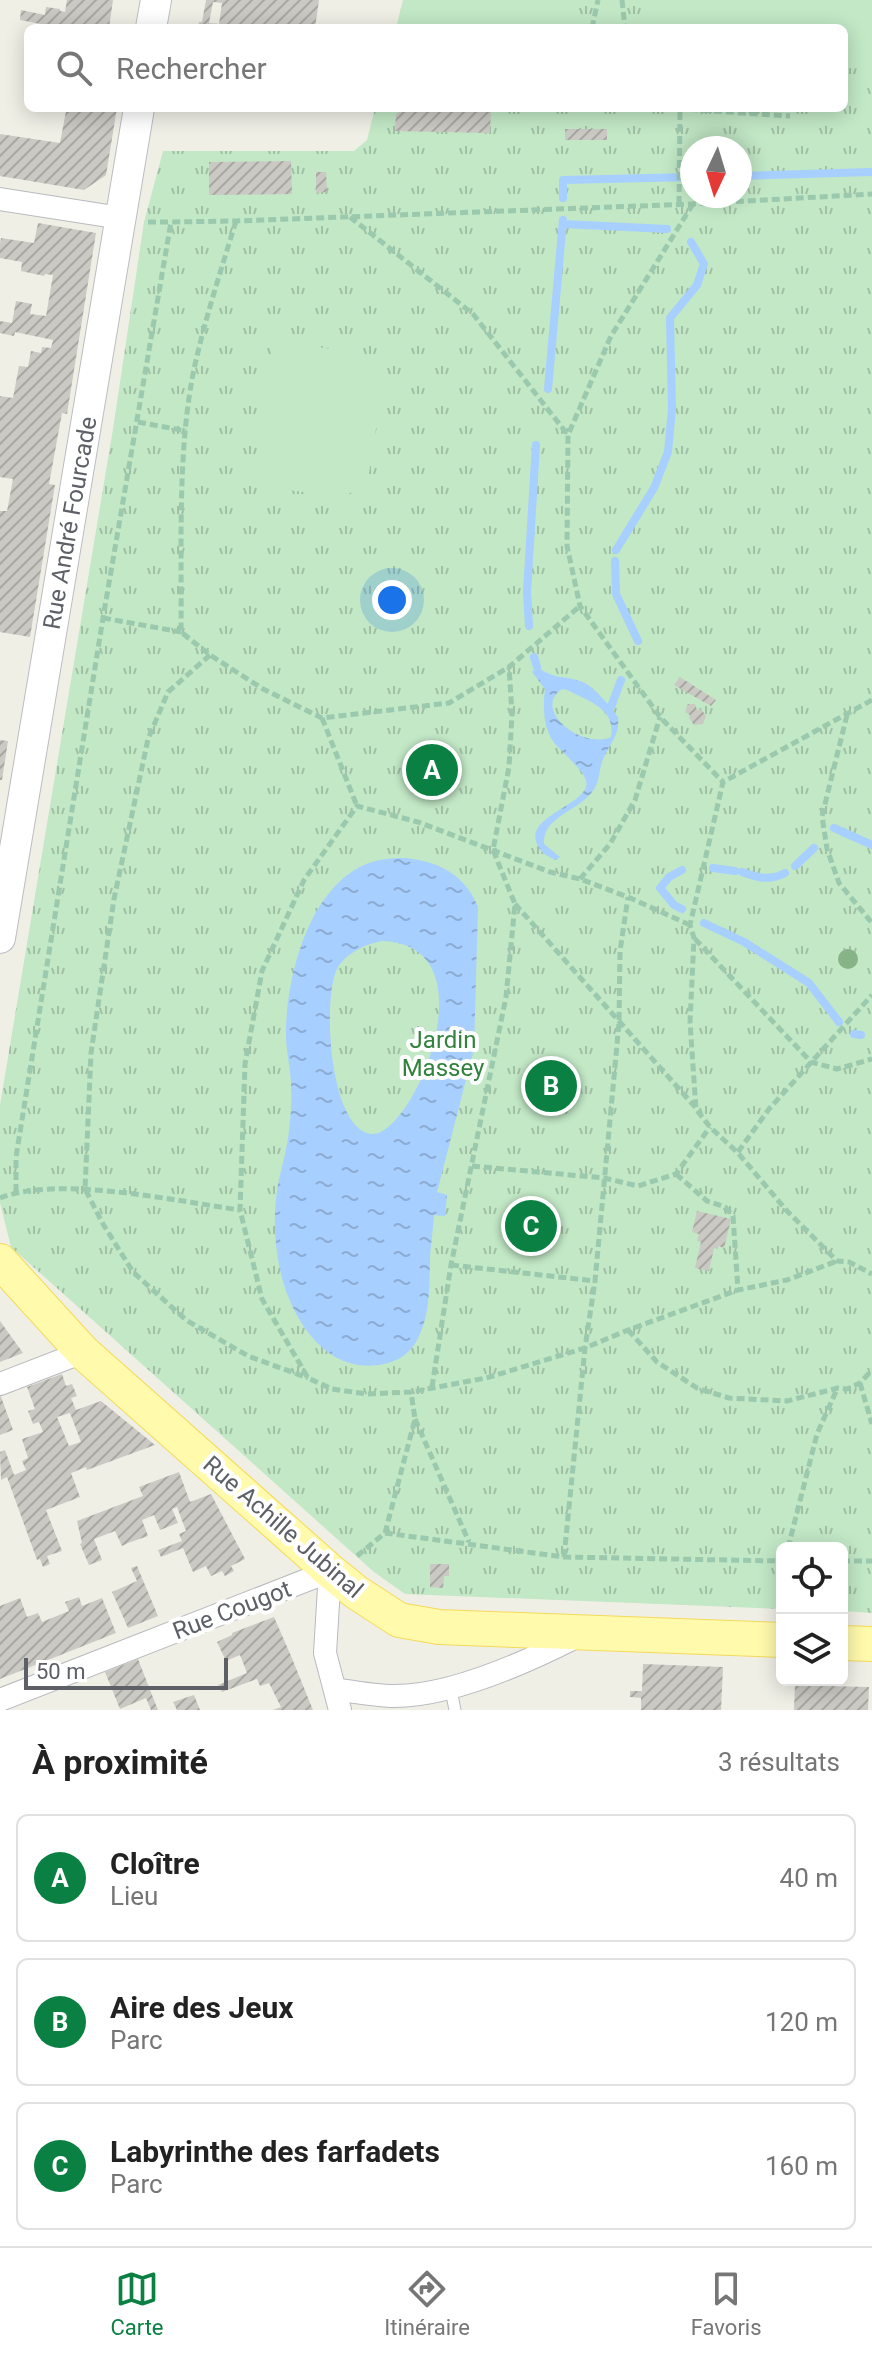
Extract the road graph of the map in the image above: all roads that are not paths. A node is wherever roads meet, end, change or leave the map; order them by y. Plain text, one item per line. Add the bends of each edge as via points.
1 (156, 0) edge
2 (152, 24) edge
3 (138, 112) edge
4 (0, 199) edge
5 (121, 218) junction
6 (0, 938) edge
7 (0, 1261) edge
8 (83, 1352) junction
9 (0, 1384) edge
10 (330, 1571) junction
11 (585, 1632) junction
12 (776, 1640) edge
13 (848, 1643) edge
14 (872, 1644) edge
15 (0, 1700) edge
16 (338, 1700) edge
17 (453, 1700) edge

1 - 2 street
3 - 5 street, Rue André Fourcade
4 - 5 street
5 - 6 street, Rue André Fourcade
7 - 8 main road, Rue Achille Jubinal
8 - 9 street
8 - 10 main road, Rue Achille Jubinal
10 - 11 main road, Rue Achille Jubinal via 399,1620 439,1627
10 - 15 street, Rue Cougot
10 - 16 street via 325,1653
11 - 12 main road, Rue Achille Jubinal
11 - 17 street
13 - 14 main road
16 - 17 street

